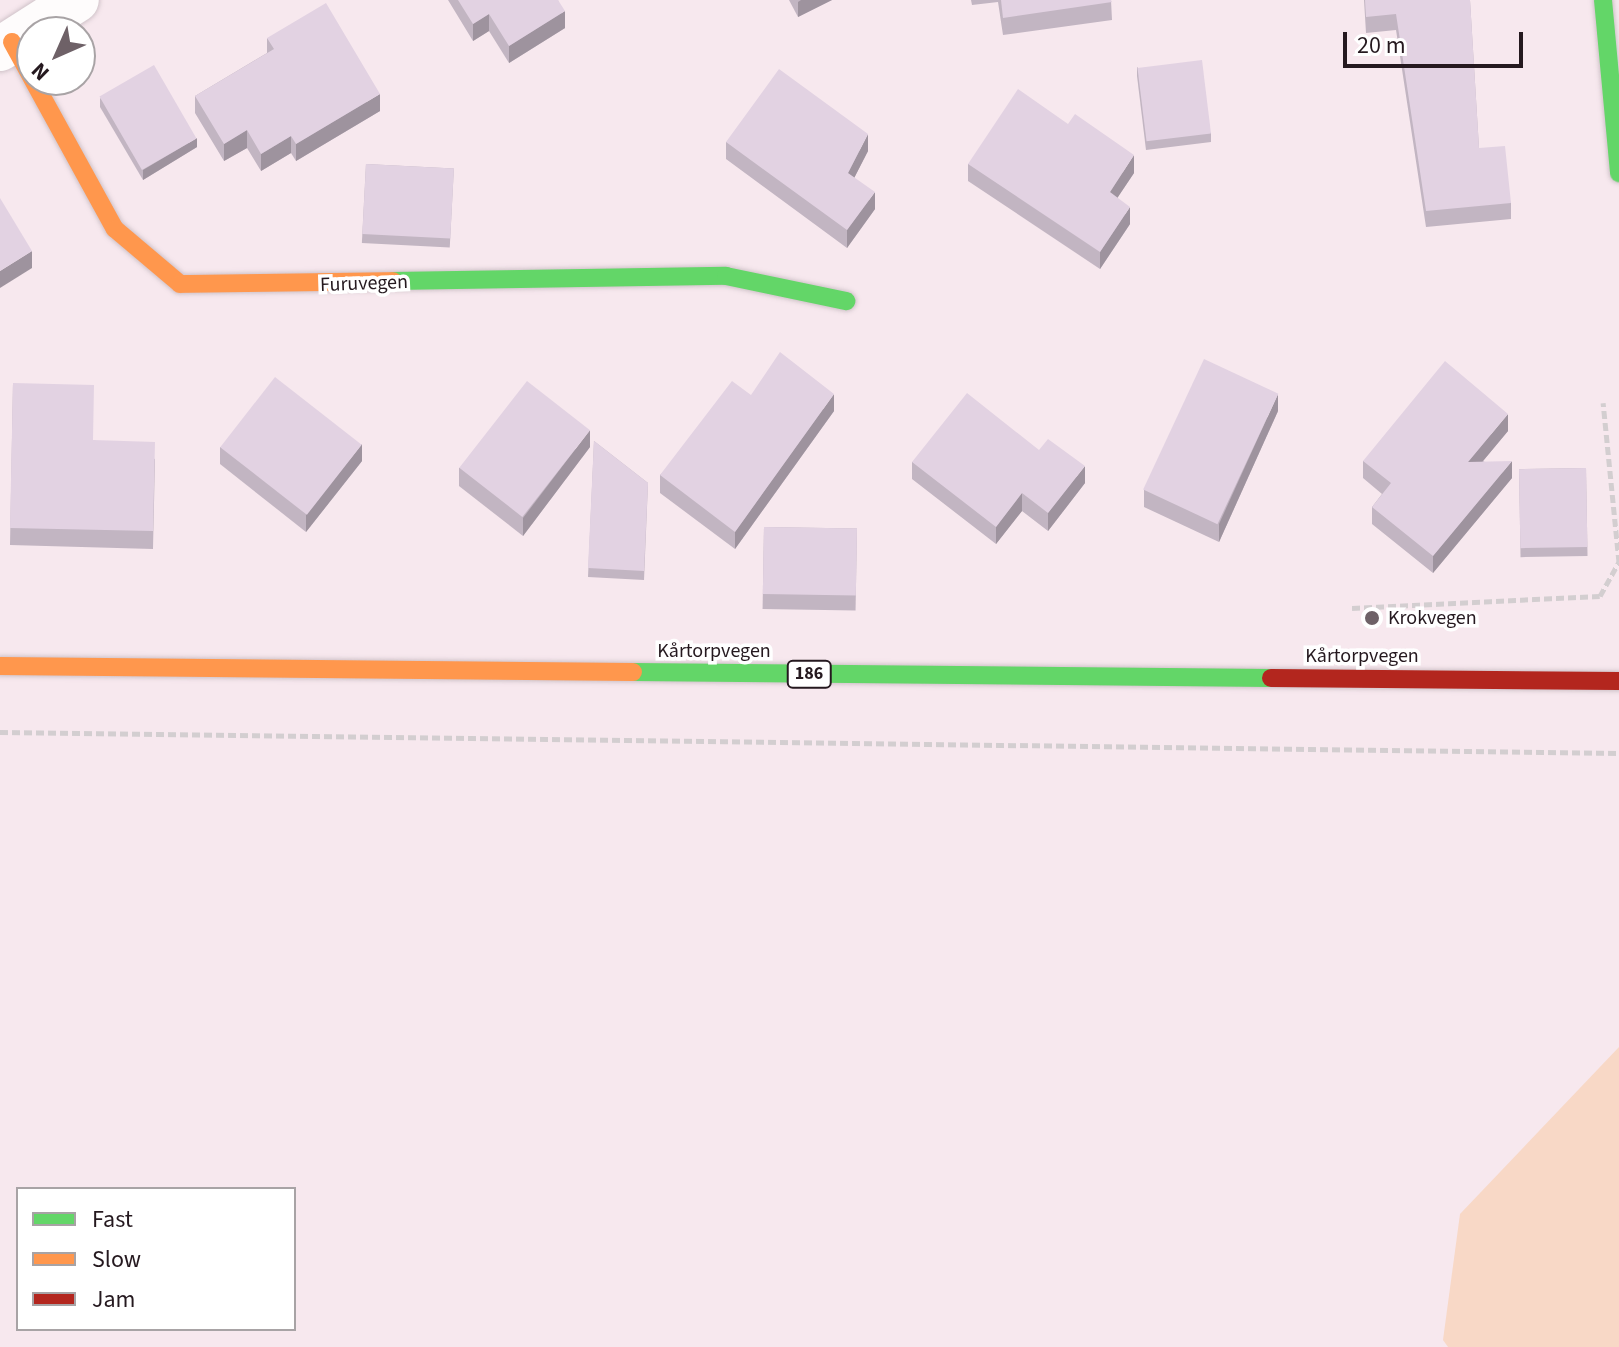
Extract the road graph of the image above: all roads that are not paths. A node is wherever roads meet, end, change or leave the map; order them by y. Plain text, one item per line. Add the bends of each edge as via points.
1 (77, 0) edge
2 (1603, 0) edge
3 (6, 46) edge
4 (1619, 173) edge
5 (846, 301) dead end
6 (0, 666) edge
7 (1619, 681) edge

1 - 3 street, Furuvegen
2 - 4 main road
3 - 5 main road, Furuvegen via 115,229 180,284 726,276
6 - 7 main road, Kårtorpvegen / 186

